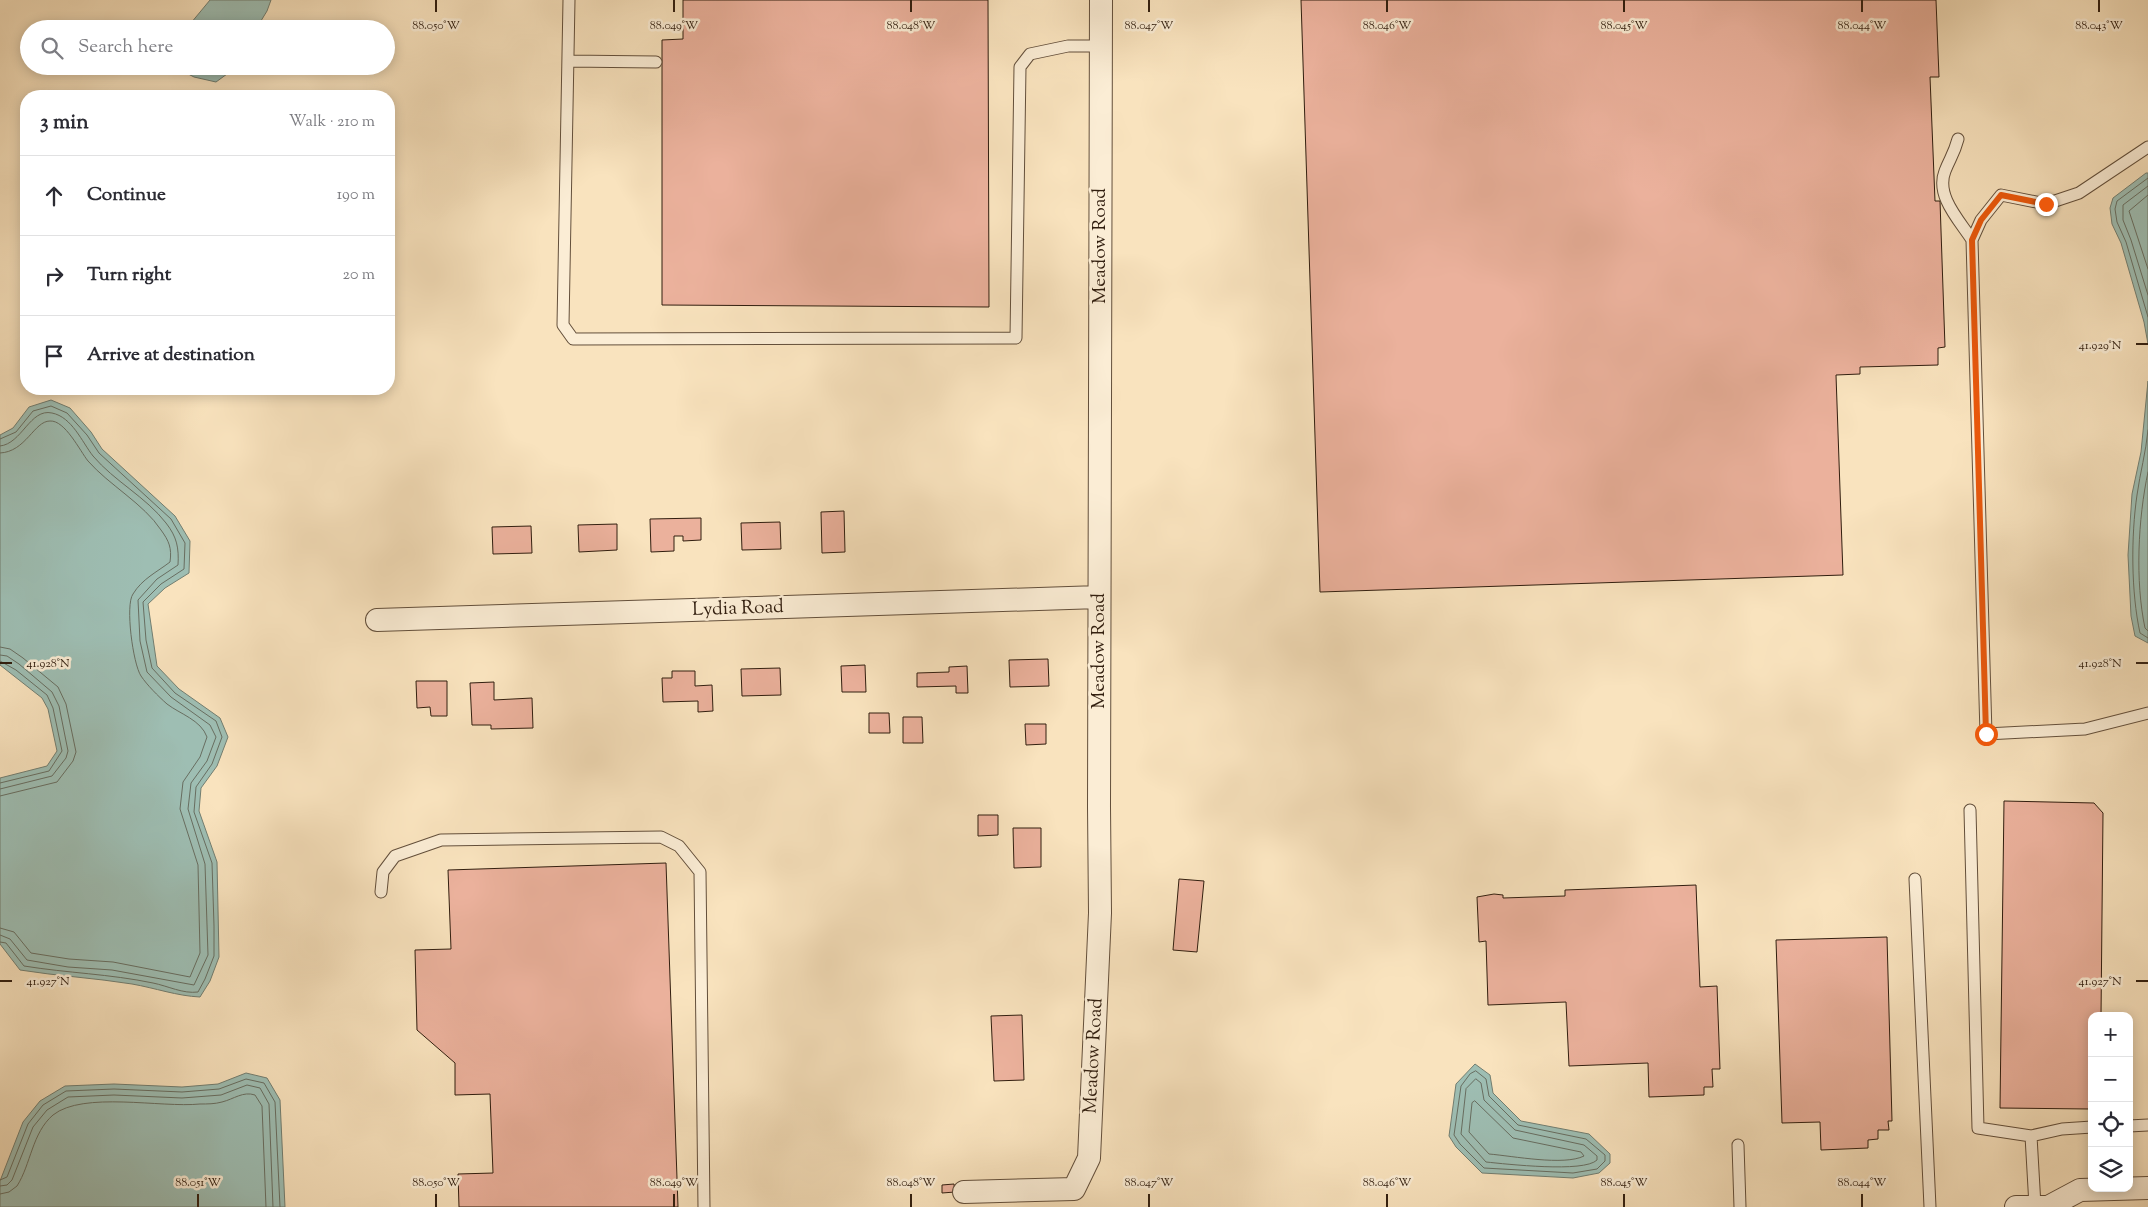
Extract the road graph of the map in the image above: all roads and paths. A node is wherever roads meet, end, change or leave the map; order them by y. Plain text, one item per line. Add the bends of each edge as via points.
1 (569, 0) edge
2 (1101, 0) edge
3 (1101, 46) junction
4 (568, 61) junction
5 (656, 62) dead end
6 (1958, 139) dead end
7 (2148, 147) edge
8 (1972, 240) junction
9 (1099, 598) junction
10 (377, 620) dead end
11 (2148, 713) edge
12 (1970, 810) dead end
13 (1915, 879) dead end
14 (381, 892) dead end
15 (2133, 1126) edge
16 (2148, 1126) edge
17 (2088, 1128) edge
18 (2032, 1136) junction
19 (1738, 1145) dead end
20 (2148, 1188) edge
21 (964, 1192) dead end
22 (704, 1207) edge
23 (1740, 1207) edge
24 (1930, 1207) edge
25 (2041, 1207) edge

1 - 4 lane
2 - 3 street, Meadow Road
3 - 4 lane via 1068,46 1030,54 1020,67 1016,338 573,339 563,325
3 - 9 street, Meadow Road
4 - 5 lane
6 - 8 lane via 1954,156 1944,171 1942,185 1944,197
7 - 8 lane via 2071,196 2046,204 2001,195 1981,220
8 - 11 lane via 1986,734 2085,729
9 - 10 street, Lydia Road
9 - 21 street, Meadow Road via 1100,914 1089,1158 1074,1189
12 - 18 lane via 1978,1128
13 - 24 lane
14 - 22 lane via 383,872 395,856 441,840 661,837 679,846 700,872
15 - 16 lane
17 - 18 lane via 2062,1129
18 - 25 lane
19 - 23 lane
20 - 25 street via 2080,1190

